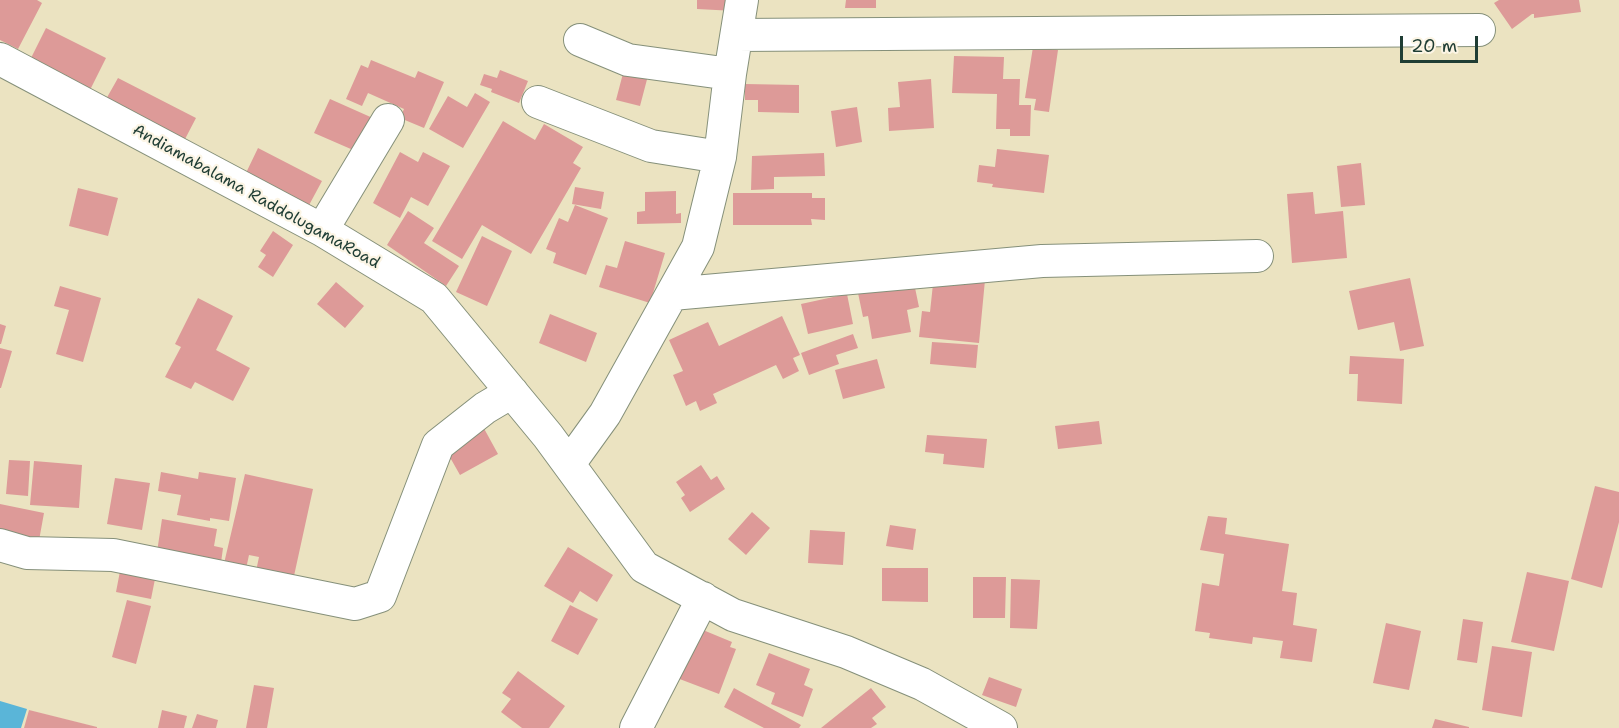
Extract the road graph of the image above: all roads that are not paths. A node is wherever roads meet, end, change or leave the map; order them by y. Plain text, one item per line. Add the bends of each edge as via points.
1 (742, 0) edge
2 (1479, 30) dead end
3 (737, 35) junction
4 (580, 40) dead end
5 (0, 58) edge
6 (730, 74) junction
7 (538, 102) dead end
8 (388, 120) dead end
9 (720, 157) junction
10 (322, 230) junction
11 (1257, 256) dead end
12 (672, 294) junction
13 (512, 392) junction
14 (568, 464) junction
15 (0, 545) edge
16 (703, 598) junction
17 (636, 728) edge
18 (1001, 728) edge

1 - 3 street
2 - 3 street
3 - 6 street
4 - 6 street via 628,60
5 - 10 street, Andiamabalama RaddolugamaRoad
6 - 9 street
7 - 9 street via 651,146
8 - 10 street
9 - 12 street via 698,247
10 - 13 street, Andiamabalama RaddolugamaRoad via 434,298
11 - 12 street via 1042,261
12 - 14 street via 605,414
13 - 14 street, Andiamabalama RaddolugamaRoad
13 - 15 street via 438,445 381,596 355,604 113,555 27,553
14 - 16 street, Andiamabalama RaddolugamaRoad via 644,567
16 - 17 street
16 - 18 street, Andiamabalama RaddolugamaRoad via 733,615 846,652 922,684

